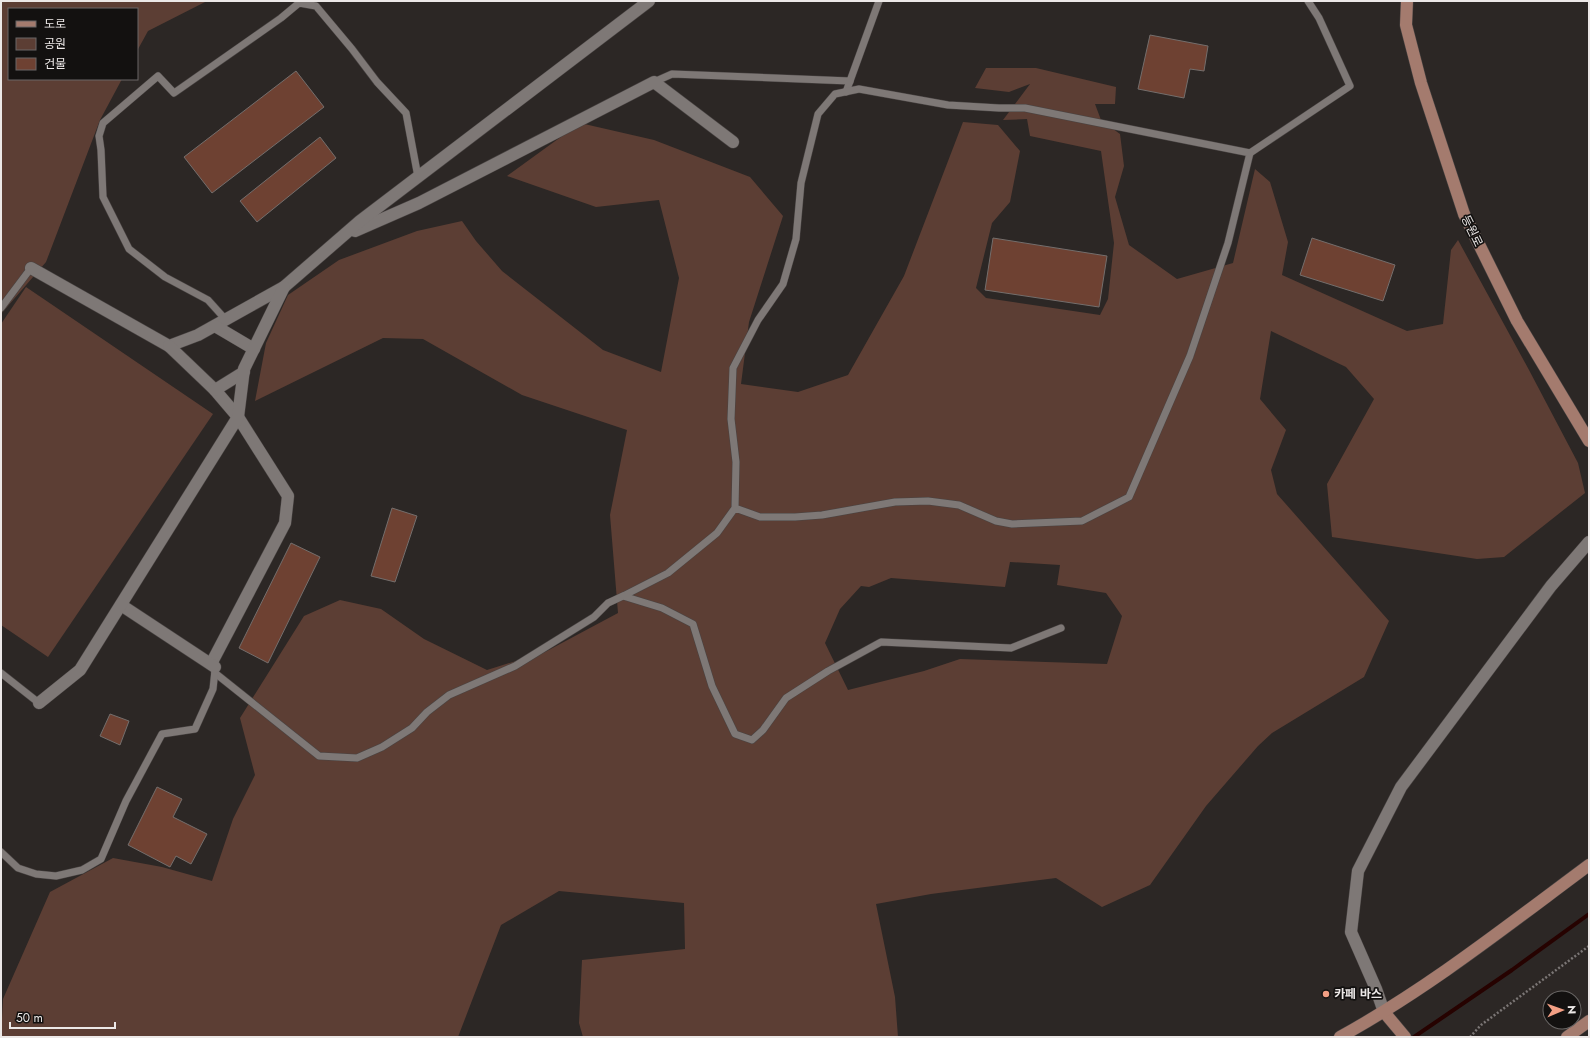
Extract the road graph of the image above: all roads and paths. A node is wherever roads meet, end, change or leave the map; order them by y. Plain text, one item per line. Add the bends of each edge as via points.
1 (649, 1) edge
2 (878, 1) edge
3 (1308, 1) edge
4 (1407, 1) edge
5 (850, 81) junction
6 (654, 82) junction
7 (846, 92) junction
8 (733, 142) dead end
9 (1250, 153) junction
10 (418, 177) junction
11 (343, 236) junction
12 (31, 268) joint
13 (284, 287) junction
14 (1, 308) edge
15 (226, 320) junction
16 (215, 326) junction
17 (169, 346) junction
18 (254, 349) junction
19 (244, 372) junction
20 (215, 390) junction
21 (238, 417) junction
22 (1589, 441) edge
23 (735, 508) junction
24 (1589, 542) edge
25 (623, 596) junction
26 (121, 605) junction
27 (1061, 628) dead end
28 (214, 668) junction
29 (1, 673) edge
30 (39, 703) joint
31 (1, 852) edge
32 (1589, 865) edge
33 (1589, 946) edge
34 (1384, 1012) junction
35 (1589, 1021) edge
36 (1340, 1037) edge
37 (1405, 1037) edge
38 (1470, 1037) edge
39 (1567, 1037) edge

1 - 10 street
2 - 5 lane
3 - 9 lane via 1319,18 1350,86
4 - 22 main road, 등원로 via 1406,25 1421,83 1464,214 1517,321
5 - 6 lane via 672,74
5 - 7 lane
6 - 8 street
6 - 11 street via 419,203
7 - 9 lane via 859,89 948,105 1025,108
7 - 23 lane via 835,94 818,114 801,183 796,239 783,284 758,320 732,368 731,419 736,462
9 - 23 lane via 1228,243 1190,356 1129,497 1082,521 1012,524 996,521 959,505 928,501 895,502 822,515 795,517 760,517
10 - 11 street
10 - 15 lane via 406,113 377,82 316,6 299,3 174,93 158,76 103,123 99,136 103,197 129,249 165,276 208,300
11 - 13 street
12 - 14 lane
12 - 17 street
13 - 15 street
13 - 18 street
15 - 16 street
16 - 17 street
16 - 18 street
17 - 20 street
18 - 19 street
19 - 20 street
19 - 21 street
20 - 21 street
21 - 26 street
21 - 28 street via 288,496 285,523
23 - 25 lane via 717,534 668,573
24 - 34 street via 1551,586 1401,787 1358,871 1351,932
25 - 27 lane via 662,608 693,624 712,686 735,734 752,740 763,730 786,698 828,670 880,642 1011,648
25 - 28 lane via 608,603 594,617 515,666 448,695 412,728 382,747 357,758 319,756
26 - 28 street
26 - 30 street via 80,670
28 - 31 lane via 212,689 195,728 162,734 126,801 102,859 82,870 56,876 36,874 18,868
29 - 30 lane
32 - 34 main road via 1473,952
33 - 38 path via 1480,1025
34 - 36 main road
34 - 37 main road
35 - 39 main road

